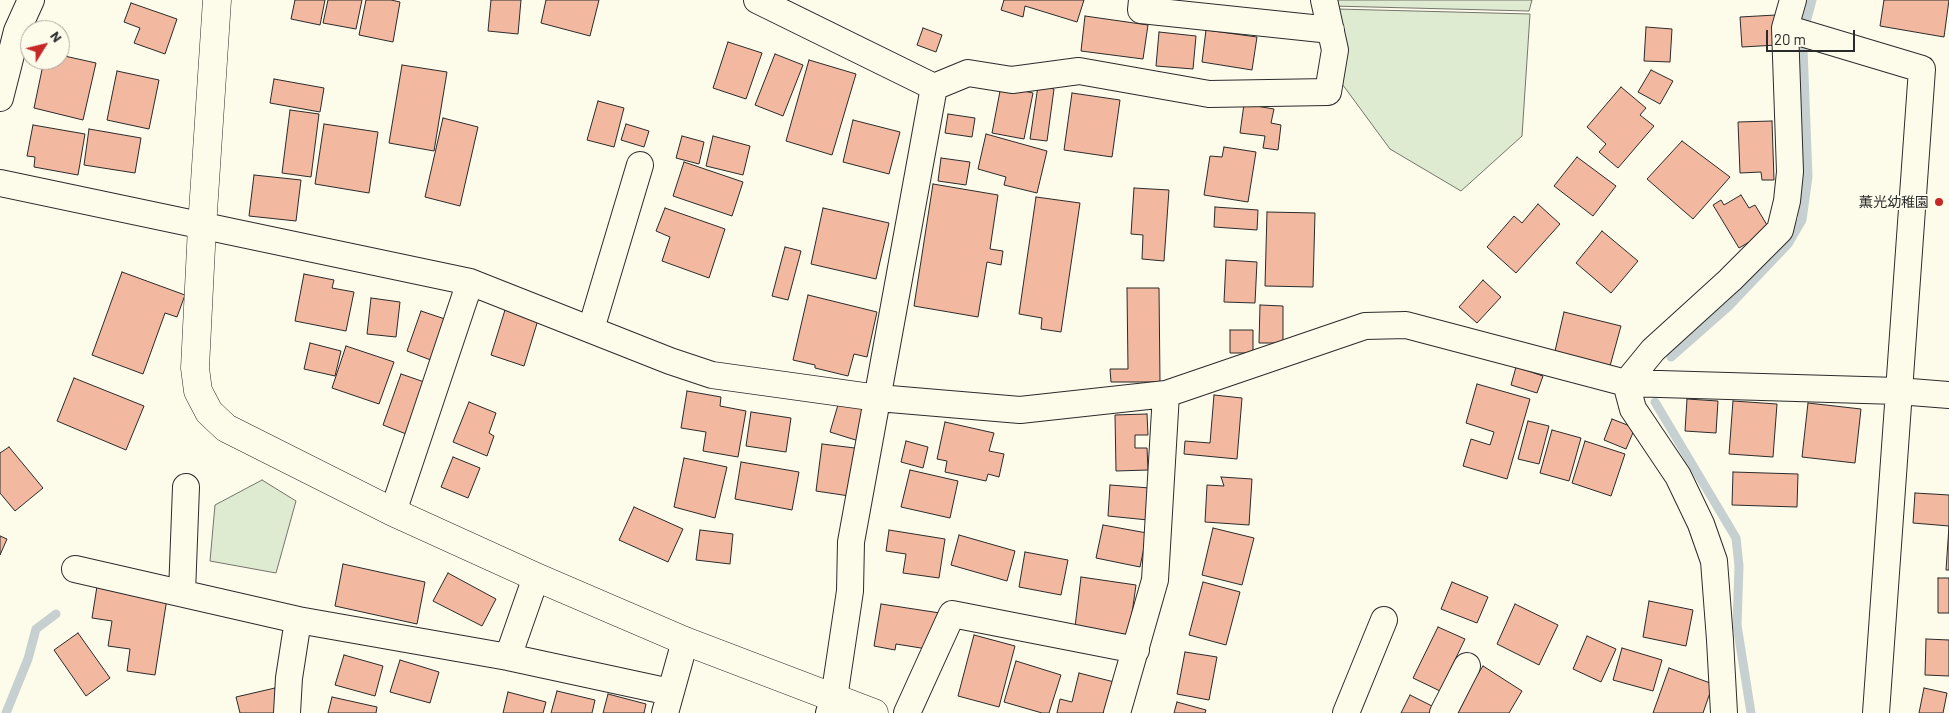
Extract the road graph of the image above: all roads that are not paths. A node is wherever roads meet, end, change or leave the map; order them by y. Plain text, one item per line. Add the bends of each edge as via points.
1 (30, 0) edge
2 (217, 0) edge
3 (757, 0) edge
4 (1142, 0) edge
5 (1324, 0) edge
6 (1793, 0) edge
7 (787, 6) edge
8 (1785, 28) junction
9 (1331, 30) junction
10 (934, 87) junction
11 (0, 98) edge
12 (640, 165) dead end
13 (0, 183) edge
14 (202, 227) junction
15 (470, 282) junction
16 (591, 330) junction
17 (1626, 383) junction
18 (1898, 391) junction
19 (1166, 394) junction
20 (1949, 395) edge
21 (878, 398) junction
22 (186, 486) dead end
23 (393, 512) junction
24 (75, 568) dead end
25 (536, 578) junction
26 (182, 593) junction
27 (298, 620) junction
28 (1384, 620) dead end
29 (685, 641) junction
30 (1136, 650) junction
31 (508, 657) junction
32 (1467, 666) dead end
33 (667, 702) edge
34 (831, 706) edge
35 (288, 713) edge
36 (874, 713) edge
37 (907, 713) edge
38 (1117, 713) edge
39 (1346, 713) edge
40 (1443, 713) edge
41 (1724, 713) edge
42 (1876, 713) edge

1 - 11 street
2 - 14 street
3 - 7 street
4 - 9 street via 1141,10
5 - 9 street
6 - 8 street
7 - 10 street
8 - 17 street via 1790,172 1780,230 1653,350
8 - 18 street via 1922,69
9 - 10 street via 1335,50 1328,92 1209,94 1079,71 1012,80 968,73
10 - 21 street
12 - 16 street
13 - 14 street
14 - 15 street
14 - 23 street via 195,368 198,391 209,412 226,428
15 - 16 street
15 - 23 street
16 - 21 street via 712,375
17 - 18 street
17 - 19 street via 1406,324 1365,326
17 - 41 street via 1634,409 1678,476 1714,561
18 - 20 street
18 - 42 street
19 - 21 street via 1020,410
19 - 30 street via 1155,580
21 - 34 street via 851,542 850,591
22 - 26 street
23 - 25 street
24 - 26 street
25 - 29 street
25 - 31 street
26 - 27 street
27 - 31 street
27 - 35 street via 289,678
28 - 39 street
29 - 33 street
29 - 34 street
30 - 37 street via 952,614
30 - 38 street
31 - 33 street
32 - 40 street
34 - 36 street

